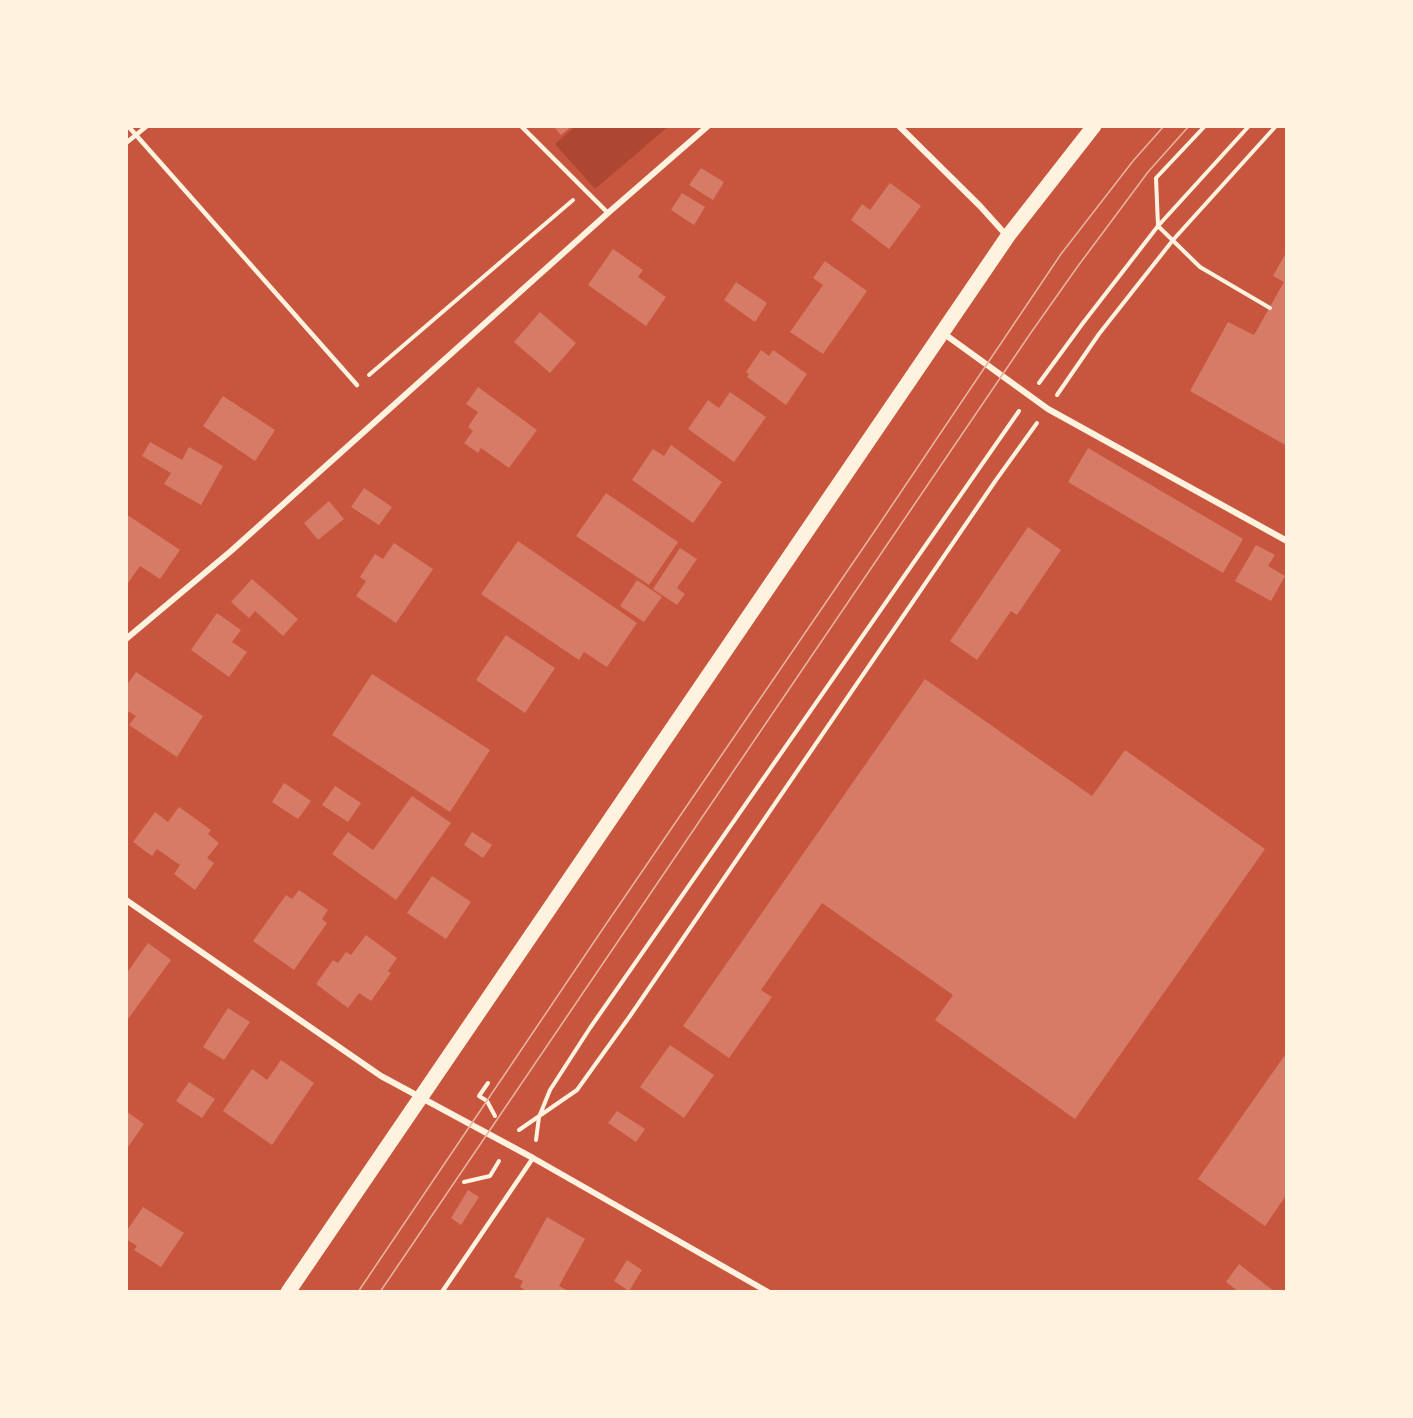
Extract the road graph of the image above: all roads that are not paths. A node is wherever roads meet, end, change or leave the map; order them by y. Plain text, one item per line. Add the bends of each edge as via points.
1 (128, 126) edge
2 (147, 126) edge
3 (521, 126) edge
4 (708, 126) edge
5 (899, 126) edge
6 (1094, 126) edge
7 (136, 135) junction
8 (126, 143) edge
9 (608, 213) junction
10 (1008, 236) junction
11 (942, 332) junction
12 (357, 385) road end
13 (1287, 541) edge
14 (126, 639) edge
15 (126, 900) edge
16 (421, 1097) junction
17 (533, 1158) junction
18 (288, 1292) edge
19 (442, 1292) edge
20 (768, 1292) edge

1 - 7 lane
2 - 7 lane
3 - 9 lane
4 - 9 street
5 - 10 street
6 - 10 main road
7 - 8 lane
7 - 12 lane
9 - 14 street via 231,551
10 - 11 main road
11 - 13 street via 1048,409
11 - 16 main road
15 - 16 street via 381,1076
16 - 17 street
16 - 18 main road
17 - 19 lane
17 - 20 street

